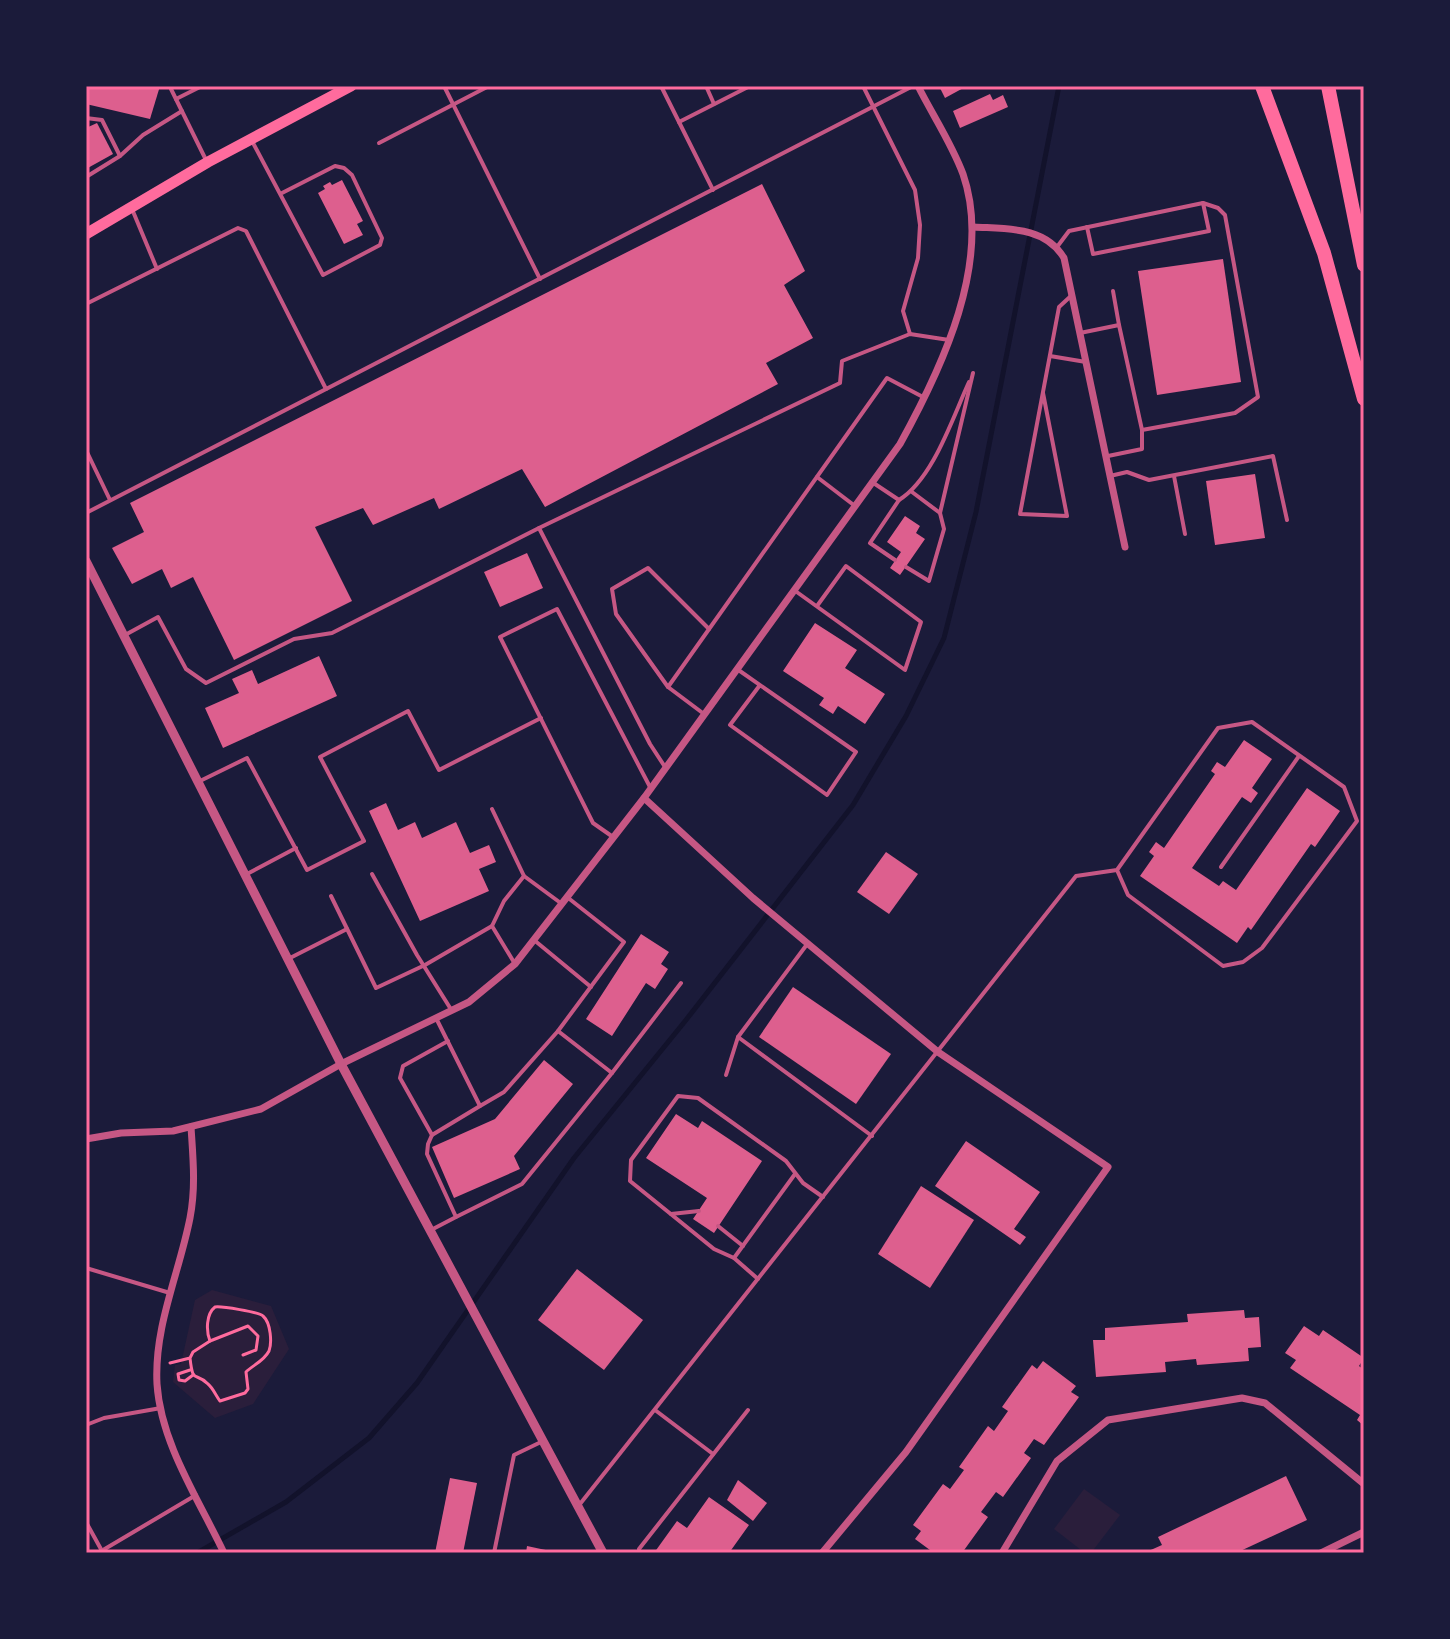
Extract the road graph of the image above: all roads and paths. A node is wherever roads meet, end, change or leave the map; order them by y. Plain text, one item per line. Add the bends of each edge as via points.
1 (172, 86) edge
2 (202, 86) edge
3 (351, 86) edge
4 (444, 86) edge
5 (489, 86) edge
6 (661, 86) edge
7 (706, 86) edge
8 (750, 86) edge
9 (863, 86) edge
10 (915, 86) edge
11 (1262, 86) edge
12 (1328, 86) edge
13 (176, 99) junction
14 (453, 104) junction
15 (714, 104) junction
16 (874, 106) junction
17 (182, 111) junction
18 (86, 118) edge
19 (679, 122) junction
20 (251, 139) junction
21 (379, 143) dead end
22 (120, 156) junction
23 (99, 162) dead end
24 (208, 162) junction
25 (102, 168) junction
26 (86, 177) edge
27 (713, 190) junction
28 (282, 193) junction
29 (1203, 203) junction
30 (131, 207) junction
31 (974, 227) junction
32 (1087, 227) junction
33 (86, 234) edge
34 (1057, 247) junction
35 (1364, 265) edge
36 (157, 269) junction
37 (540, 279) junction
38 (1113, 291) dead end
39 (1072, 295) junction
40 (86, 304) edge
41 (1119, 325) junction
42 (1080, 333) junction
43 (910, 334) junction
44 (949, 340) junction
45 (1050, 356) junction
46 (1086, 362) junction
47 (326, 389) junction
48 (1043, 393) junction
49 (925, 398) junction
50 (1364, 399) edge
51 (1142, 430) junction
52 (86, 450) edge
53 (1106, 456) junction
54 (1110, 476) junction
55 (1174, 476) junction
56 (817, 477) junction
57 (872, 482) junction
58 (912, 492) junction
59 (110, 500) junction
60 (899, 500) junction
61 (855, 506) junction
62 (86, 513) edge
63 (940, 513) junction
64 (1287, 520) dead end
65 (539, 528) junction
66 (1185, 534) dead end
67 (1125, 547) dead end
68 (895, 560) dead end
69 (86, 561) edge
70 (906, 567) dead end
71 (794, 590) junction
72 (817, 606) junction
73 (709, 629) junction
74 (124, 635) junction
75 (737, 669) junction
76 (760, 685) junction
77 (668, 687) junction
78 (704, 714) junction
79 (541, 718) junction
80 (1299, 756) junction
81 (665, 767) junction
82 (198, 782) junction
83 (651, 788) junction
84 (644, 798) junction
85 (492, 809) dead end
86 (613, 837) junction
87 (296, 848) junction
88 (1221, 867) dead end
89 (1117, 870) junction
90 (372, 874) dead end
91 (245, 875) junction
92 (524, 876) junction
93 (331, 896) dead end
94 (564, 900) junction
95 (492, 926) junction
96 (347, 929) junction
97 (534, 940) junction
98 (808, 943) junction
99 (288, 959) junction
100 (515, 964) junction
101 (425, 965) junction
102 (681, 983) dead end
103 (591, 987) junction
104 (452, 1011) junction
105 (436, 1018) junction
106 (558, 1031) junction
107 (738, 1037) junction
108 (448, 1041) junction
109 (938, 1052) junction
110 (341, 1064) junction
111 (612, 1073) junction
112 (726, 1075) dead end
113 (480, 1106) junction
114 (191, 1127) junction
115 (432, 1135) junction
116 (872, 1136) junction
117 (86, 1139) edge
118 (795, 1174) junction
119 (823, 1197) junction
120 (699, 1211) dead end
121 (671, 1214) junction
122 (456, 1217) junction
123 (718, 1226) dead end
124 (431, 1231) junction
125 (743, 1246) junction
126 (734, 1258) junction
127 (86, 1268) edge
128 (758, 1279) junction
129 (170, 1293) junction
130 (211, 1340) junction
131 (262, 1347) dead end
132 (256, 1350) junction
133 (243, 1355) dead end
134 (190, 1358) junction
135 (158, 1363) junction
136 (162, 1408) junction
137 (655, 1410) junction
138 (748, 1410) dead end
139 (86, 1425) edge
140 (543, 1441) junction
141 (713, 1454) junction
142 (1364, 1484) edge
143 (196, 1495) junction
144 (578, 1506) junction
145 (86, 1522) edge
146 (1364, 1532) edge
147 (639, 1549) dead end
148 (100, 1552) edge
149 (224, 1553) edge
150 (494, 1553) edge
151 (603, 1553) edge
152 (822, 1553) edge
153 (1002, 1553) edge
154 (1321, 1553) edge

1 - 13 lane
2 - 13 lane
3 - 20 main road
4 - 14 lane
5 - 14 lane
6 - 19 lane
7 - 15 lane
8 - 15 lane
9 - 16 lane
10 - 16 lane
10 - 31 street via 963,174
11 - 50 highway via 1324,253
12 - 35 highway
13 - 17 lane
14 - 21 lane
14 - 37 lane
15 - 19 lane
16 - 27 lane
16 - 43 lane via 915,190 918,258 903,311
17 - 22 lane
17 - 24 lane
18 - 22 lane via 102,120
19 - 27 lane
20 - 24 main road
20 - 28 lane
22 - 25 lane
23 - 25 lane
24 - 30 main road
25 - 26 lane
27 - 37 lane
28 - 28 lane via 323,275 380,245 382,238 344,168 335,166
29 - 32 lane
29 - 32 lane via 1209,231 1093,254
29 - 51 lane via 1225,215 1258,397 1235,413
30 - 33 main road
30 - 36 lane
31 - 34 street via 1030,233
31 - 44 street
32 - 34 lane via 1069,231
34 - 39 street
36 - 40 lane
36 - 47 lane via 238,228 246,231
37 - 47 lane
38 - 41 lane
39 - 42 street
39 - 45 lane via 1059,307
41 - 42 lane
41 - 51 lane
42 - 46 street
43 - 44 lane
43 - 65 lane via 842,361 840,383
44 - 49 street
45 - 46 lane
45 - 48 lane
46 - 53 street
47 - 59 lane
48 - 48 lane via 1020,514 1067,516 1046,409
49 - 56 lane via 887,378
49 - 57 street
51 - 53 lane via 1142,449
52 - 59 lane
53 - 54 street
54 - 55 lane
54 - 67 street
55 - 64 lane via 1273,456
55 - 66 lane
56 - 61 lane
56 - 73 lane
57 - 60 lane
57 - 61 street
58 - 60 lane
58 - 63 lane
58 - 63 lane via 937,454 973,373
59 - 62 lane
60 - 68 lane via 870,543
61 - 71 street
63 - 70 lane via 944,529 929,581
65 - 74 lane via 332,633 294,639 206,683 186,669 158,617
65 - 81 lane
69 - 74 street
71 - 72 lane
71 - 75 street
72 - 72 lane via 842,625 905,670 921,622 846,566
73 - 77 lane
73 - 77 lane via 648,568 612,589 616,614
74 - 82 street
75 - 76 lane
75 - 78 street
76 - 76 lane via 730,725 827,795 856,752
77 - 78 lane
78 - 81 street
79 - 83 lane via 500,637 557,609
79 - 86 lane via 593,823
79 - 87 lane via 439,770 408,711 320,757 364,841 307,870
80 - 88 lane
80 - 89 lane via 1252,722 1218,728
80 - 89 lane via 1344,787 1357,821 1262,948 1243,962 1223,966 1128,895
81 - 83 street
82 - 87 lane via 247,758
82 - 91 street
83 - 84 street
84 - 86 street
84 - 98 street
85 - 92 lane
86 - 94 street
87 - 91 lane
89 - 109 lane via 1076,876
90 - 101 lane
91 - 99 street
92 - 94 lane
92 - 95 lane
93 - 96 lane
94 - 97 street
94 - 103 lane via 624,942
95 - 100 lane
95 - 101 lane
96 - 99 lane
96 - 101 lane via 376,988
97 - 100 street
97 - 103 lane
98 - 107 lane
98 - 109 street
99 - 110 street
100 - 104 street
101 - 104 lane
102 - 111 lane
103 - 106 lane
104 - 105 street
105 - 108 lane
105 - 110 street
106 - 111 lane
106 - 113 lane via 504,1092
107 - 112 lane
107 - 116 lane
108 - 113 lane
108 - 115 lane via 400,1072
109 - 116 lane
109 - 152 street via 1108,1167 906,1452
110 - 114 street via 261,1109
110 - 124 street
111 - 122 lane via 522,1184
113 - 115 lane
114 - 117 street
114 - 129 street via 195,1180
115 - 122 lane via 427,1154
116 - 119 lane
118 - 119 lane
118 - 121 lane via 786,1161 698,1098 678,1096 631,1160 630,1181
118 - 125 lane
119 - 128 lane
120 - 121 lane
121 - 126 lane via 714,1249
122 - 124 lane
123 - 125 lane
124 - 140 street
125 - 126 lane
126 - 128 lane
127 - 129 lane
128 - 137 lane
129 - 135 street via 159,1333
130 - 132 path via 248,1326 258,1336
130 - 134 path
130 - 134 path via 210,1312 218,1306 265,1319 271,1336 268,1353 246,1372 245,1393 220,1401 208,1383 190,1373
131 - 132 path
132 - 133 path
134 - 135 path
135 - 136 street
136 - 139 lane
136 - 143 street via 170,1442
137 - 141 lane
137 - 144 lane
138 - 141 lane
140 - 144 street
140 - 150 lane via 514,1455
141 - 147 lane
142 - 153 street via 1265,1403 1242,1398 1108,1420 1057,1461
143 - 148 lane
143 - 149 street
144 - 151 street
145 - 148 lane
146 - 154 street

